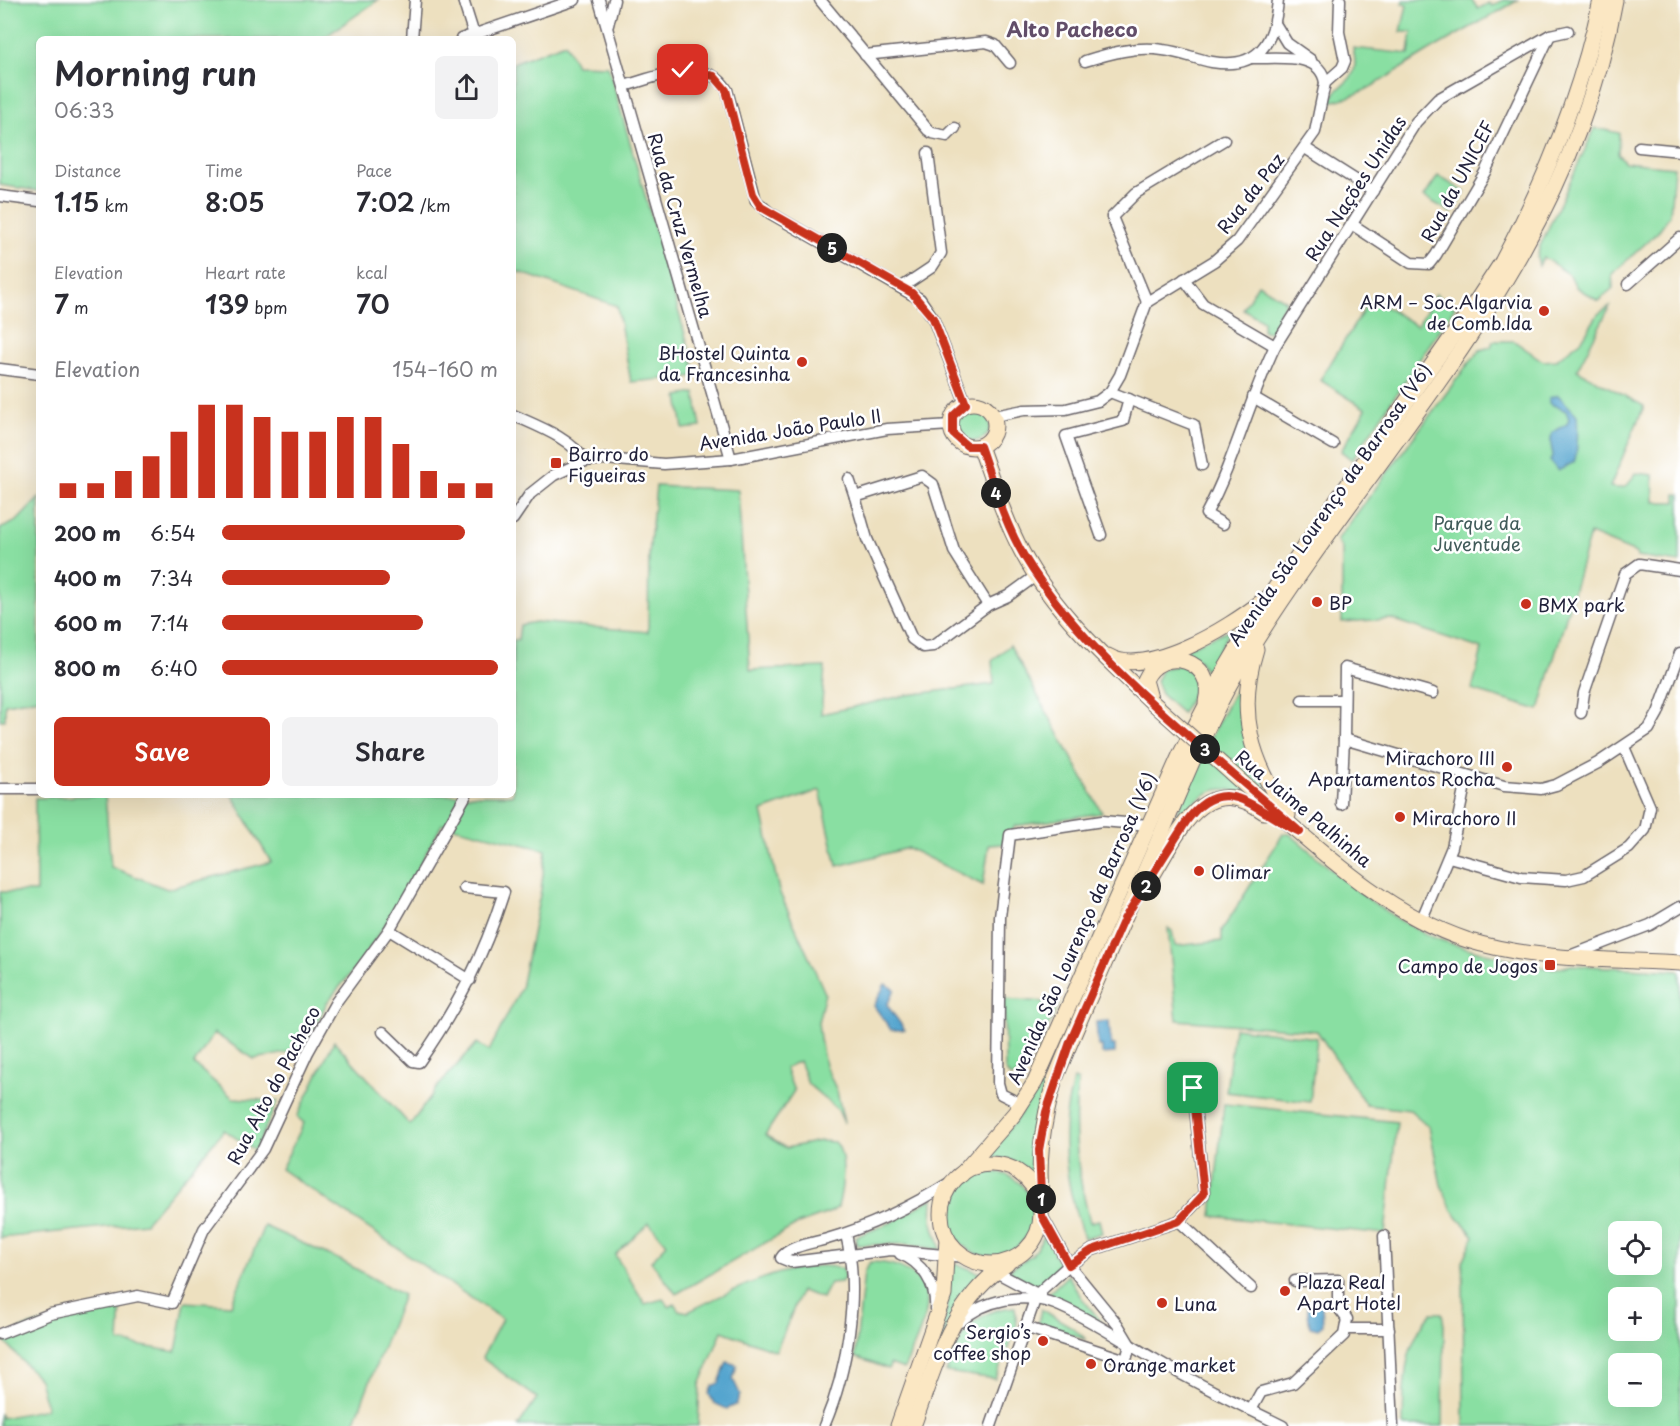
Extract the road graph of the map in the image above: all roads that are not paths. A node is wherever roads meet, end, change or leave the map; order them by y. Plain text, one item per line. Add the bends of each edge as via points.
1 (415, 0) edge
2 (464, 0) edge
3 (575, 0) edge
4 (599, 0) edge
5 (614, 0) edge
6 (820, 0) edge
7 (1278, 0) edge
8 (1340, 0) edge
9 (1601, 0) edge
10 (1615, 0) edge
11 (1276, 25) junction
12 (607, 28) junction
13 (1568, 31) dead end
14 (474, 35) junction
15 (1550, 35) junction
16 (412, 36) edge
17 (471, 36) edge
18 (866, 55) junction
19 (1251, 58) junction
20 (1085, 61) dead end
21 (1010, 63) dead end
22 (1316, 64) junction
23 (1325, 83) junction
24 (624, 86) junction
25 (955, 128) dead end
26 (1224, 140) dead end
27 (1639, 147) dead end
28 (1305, 148) junction
29 (1680, 151) edge
30 (928, 153) dead end
31 (1373, 191) junction
32 (0, 196) edge
33 (36, 201) edge
34 (1353, 225) junction
35 (1680, 238) edge
36 (1184, 279) junction
37 (1628, 284) dead end
38 (902, 287) junction
39 (1147, 302) junction
40 (1275, 346) junction
41 (0, 369) edge
42 (36, 374) edge
43 (1110, 392) junction
44 (1253, 397) junction
45 (1129, 399) junction
46 (966, 404) junction
47 (994, 416) junction
48 (516, 417) edge
49 (951, 425) junction
50 (1333, 444) dead end
51 (980, 446) junction
52 (731, 459) junction
53 (585, 461) junction
54 (1202, 465) dead end
55 (849, 479) dead end
56 (855, 497) junction
57 (516, 515) edge
58 (1223, 524) dead end
59 (1101, 535) dead end
60 (1680, 570) edge
61 (1037, 575) junction
62 (1284, 576) junction
63 (988, 605) junction
64 (1262, 630) junction
65 (1094, 645) junction
66 (1680, 653) edge
67 (1433, 693) dead end
68 (1302, 700) dead end
69 (1343, 700) junction
70 (1151, 701) junction
71 (1204, 708) junction
72 (1581, 713) dead end
73 (1344, 739) junction
74 (1624, 747) junction
75 (1467, 776) junction
76 (0, 789) edge
77 (36, 789) edge
78 (464, 798) edge
79 (1341, 804) dead end
80 (1149, 825) junction
81 (1300, 832) junction
82 (1449, 857) junction
83 (464, 888) dead end
84 (1680, 907) edge
85 (1124, 919) junction
86 (1421, 921) junction
87 (390, 930) junction
88 (1569, 957) junction
89 (1680, 963) edge
90 (470, 980) junction
91 (383, 1032) dead end
92 (1193, 1088) dead end
93 (1021, 1104) junction
94 (957, 1178) junction
95 (1042, 1212) junction
96 (1179, 1221) junction
97 (846, 1234) junction
98 (1384, 1236) dead end
99 (947, 1238) junction
100 (891, 1250) junction
101 (851, 1254) junction
102 (947, 1257) junction
103 (964, 1257) junction
104 (1015, 1259) junction
105 (981, 1264) junction
106 (1069, 1265) junction
107 (995, 1272) junction
108 (1295, 1281) dead end
109 (1251, 1288) dead end
110 (1035, 1297) junction
111 (1025, 1327) junction
112 (1347, 1329) junction
113 (1389, 1329) junction
114 (0, 1334) edge
115 (938, 1339) junction
116 (1130, 1345) junction
117 (1251, 1410) junction
118 (824, 1426) edge
119 (898, 1426) edge
120 (913, 1426) edge
121 (991, 1426) edge
122 (1283, 1426) edge
123 (1394, 1426) edge

1 - 16 street
2 - 14 street
3 - 14 street
4 - 12 street, Rua da Cruz Vermelha
5 - 12 street
6 - 18 street
7 - 11 street
8 - 23 street via 1339,32 1345,61
9 - 62 main road, Avenida São Lourenço da Barrosa (V6) via 1586,68 1570,114 1545,178 1502,262
10 - 64 main road, Avenida São Lourenço da Barrosa (V6) via 1588,110 1520,258 1479,324
11 - 19 street via 1271,38
11 - 22 street via 1287,43
12 - 24 street, Rua da Cruz Vermelha
13 - 15 street, Rua Nações Unidas
14 - 17 street
15 - 31 street, Rua Nações Unidas via 1438,99 1416,122
15 - 34 street, Rua da UNICEF via 1485,172 1428,264 1411,263
18 - 21 street via 986,42 995,45
18 - 25 street via 932,133 947,136
19 - 20 street via 1212,62 1162,50 1136,49
19 - 22 street
22 - 23 street via 1322,69
23 - 28 street, Rua da Paz via 1319,120
24 - 38 street via 683,70 704,72 722,82 753,194 761,207
24 - 52 street, Rua da Cruz Vermelha
26 - 39 street via 1136,193 1112,217
27 - 29 street
28 - 31 street
28 - 36 street, Rua da Paz via 1238,241
30 - 38 street via 942,244 932,267
31 - 34 street, Rua Nações Unidas
32 - 33 street
34 - 40 street, Rua Nações Unidas
35 - 37 street
36 - 39 street, Rua da Paz
36 - 40 street via 1203,303
38 - 46 street via 920,299 933,318
39 - 43 street via 1124,366
40 - 44 street, Rua Nações Unidas
41 - 42 street
43 - 45 street
43 - 47 street via 1085,406
44 - 50 street
44 - 58 street, Rua Nações Unidas via 1206,514
45 - 54 street via 1194,425
45 - 59 street via 1123,421 1066,436
46 - 47 main road via 980,404
46 - 49 main road via 956,412
47 - 51 main road via 994,434
48 - 53 street via 560,439
49 - 51 main road via 959,441 967,446
49 - 52 street, Avenida João Paulo II via 887,429
51 - 61 main road, Rua Jaime Palhinha via 1004,514
52 - 53 street, Avenida João Paulo II via 664,464
53 - 57 street, Avenida João Paulo II via 554,475 530,494
55 - 56 street
56 - 63 street via 922,476 933,484 954,551
56 - 63 street via 867,539 912,639 923,647 933,646
60 - 72 street via 1639,564 1624,574 1584,693
61 - 63 street
61 - 65 main road, Rua Jaime Palhinha
62 - 65 main road via 1237,621 1167,654 1137,662 1121,661
62 - 71 main road, Avenida São Lourenço da Barrosa (V6) via 1244,635
64 - 81 main road via 1247,692 1250,735 1265,779
64 - 85 main road, Avenida São Lourenço da Barrosa (V6) via 1206,730
65 - 70 main road, Rua Jaime Palhinha
66 - 74 street via 1649,729
67 - 69 street via 1345,668
68 - 69 street
69 - 73 street
70 - 71 main road via 1145,688 1148,672 1178,659 1188,662 1205,677 1208,693
70 - 81 main road, Rua Jaime Palhinha, bridge
71 - 80 main road, Avenida São Lourenço da Barrosa (V6)
73 - 75 street
73 - 79 street
74 - 75 street via 1556,785 1541,789 1504,786
74 - 82 street via 1650,807 1645,830 1629,848 1584,876 1566,880 1521,877
75 - 82 street
76 - 77 street
78 - 87 street, Rua Alto do Pacheco
80 - 93 main road, Avenida São Lourenço da Barrosa (V6) via 1050,1053
80 - 93 street via 1102,821 1010,835 1000,917 998,1083 1001,1094
81 - 85 main road via 1278,823 1250,802 1221,796 1207,800 1186,822
81 - 86 main road, Rua Jaime Palhinha via 1375,894
82 - 86 street
83 - 90 street via 504,892 490,938
84 - 88 street via 1650,925
85 - 95 main road, Avenida São Lourenço da Barrosa (V6) via 1070,1042 1046,1112 1039,1150
86 - 88 main road, Rua Jaime Palhinha via 1495,947
87 - 90 street
87 - 114 street, Rua Alto do Pacheco via 336,1002 263,1149 204,1229 172,1303 138,1296 50,1314
88 - 89 main road, Rua Jaime Palhinha
90 - 91 street via 419,1062 413,1061
92 - 96 street via 1204,1194
93 - 94 main road, Avenida São Lourenço da Barrosa (V6)
94 - 95 main road via 985,1164 1011,1168 1031,1184
94 - 97 street via 884,1219
94 - 99 main road, Avenida São Lourenço da Barrosa (V6) via 942,1204 941,1221
95 - 104 main road, Avenida São Lourenço da Barrosa (V6) via 1034,1241
95 - 106 street
96 - 106 street via 1092,1250
96 - 109 street
97 - 101 street
97 - 101 street via 794,1249 781,1258 791,1262
98 - 113 street
99 - 102 main road, Avenida São Lourenço da Barrosa (V6)
99 - 103 main road
100 - 101 street
100 - 102 street
100 - 115 street via 911,1258 934,1290
101 - 118 street via 853,1275 845,1362
102 - 103 street
102 - 115 main road, Avenida São Lourenço da Barrosa (V6)
103 - 105 main road
104 - 105 main road
104 - 107 main road, Avenida São Lourenço da Barrosa (V6)
105 - 107 street
106 - 110 street
106 - 116 street
107 - 110 street
107 - 115 main road, Avenida São Lourenço da Barrosa (V6)
108 - 112 street via 1338,1280 1338,1307 1347,1319
110 - 111 street
110 - 115 street via 996,1302 975,1310
110 - 116 street
111 - 116 street via 1126,1360
111 - 121 street
112 - 113 street
112 - 117 street via 1293,1383 1262,1392
113 - 123 street
115 - 119 main road, Avenida São Lourenço da Barrosa (V6)
115 - 120 main road, Avenida São Lourenço da Barrosa (V6)
116 - 117 street
117 - 122 street

